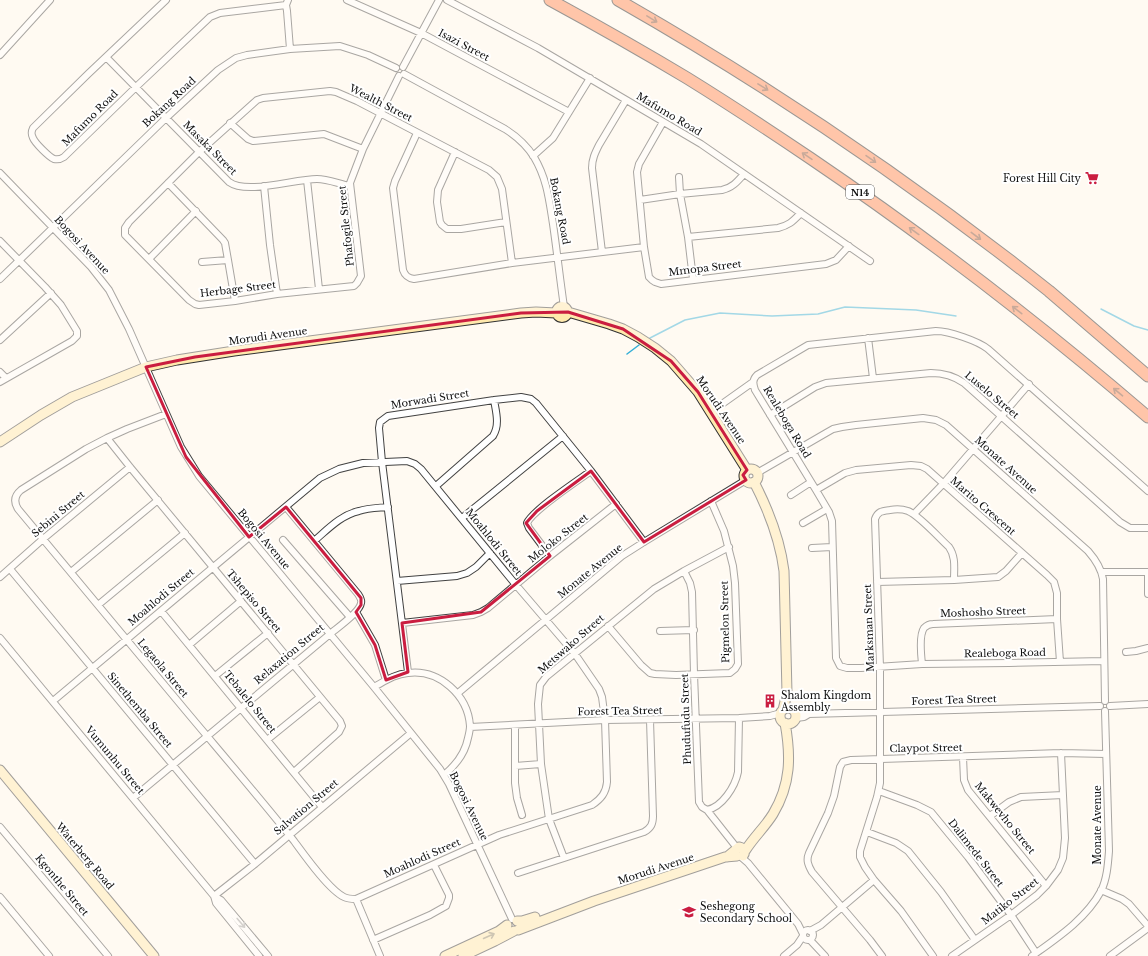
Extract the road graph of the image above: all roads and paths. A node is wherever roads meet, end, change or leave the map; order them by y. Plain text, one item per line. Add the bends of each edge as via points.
1 (50, 0) edge
2 (166, 0) edge
3 (347, 0) edge
4 (439, 0) edge
5 (447, 0) edge
6 (550, 0) edge
7 (618, 0) edge
8 (287, 2) edge
9 (421, 33) junction
10 (290, 48) junction
11 (0, 55) edge
12 (106, 57) junction
13 (402, 73) junction
14 (590, 78) junction
15 (136, 87) junction
16 (626, 100) junction
17 (569, 112) junction
18 (381, 114) junction
19 (166, 118) junction
20 (663, 122) junction
21 (230, 124) junction
22 (417, 133) junction
23 (363, 149) junction
24 (200, 152) junction
25 (455, 152) junction
26 (533, 156) junction
27 (0, 173) edge
28 (744, 174) junction
29 (679, 177) dead end
30 (306, 180) junction
31 (168, 183) junction
32 (264, 186) junction
33 (350, 186) junction
34 (680, 194) junction
35 (640, 200) junction
36 (196, 211) junction
37 (801, 213) junction
38 (506, 222) junction
39 (53, 228) junction
40 (688, 237) junction
41 (128, 238) joint
42 (0, 241) edge
43 (849, 246) junction
44 (644, 247) junction
45 (602, 252) junction
46 (558, 257) junction
47 (149, 259) junction
48 (228, 260) junction
49 (19, 261) junction
50 (870, 261) dead end
51 (202, 262) dead end
52 (512, 263) junction
53 (0, 279) edge
54 (693, 279) junction
55 (354, 286) joint
56 (319, 290) junction
57 (51, 293) junction
58 (277, 294) junction
59 (235, 301) junction
60 (562, 311) junction
61 (868, 338) junction
62 (0, 340) edge
63 (146, 368) junction
64 (0, 372) edge
65 (1148, 376) edge
66 (6, 378) junction
67 (873, 378) junction
68 (0, 382) edge
69 (753, 382) junction
70 (1028, 384) junction
71 (494, 400) junction
72 (722, 404) dead end
73 (166, 414) junction
74 (770, 415) junction
75 (1001, 415) junction
76 (1148, 417) edge
77 (562, 436) junction
78 (107, 438) junction
79 (0, 442) edge
80 (973, 449) junction
81 (793, 452) junction
82 (382, 462) junction
83 (130, 467) junction
84 (591, 470) junction
85 (752, 479) junction
86 (811, 482) junction
87 (943, 484) junction
88 (436, 486) junction
89 (816, 490) junction
90 (1148, 492) edge
91 (791, 495) dead end
92 (158, 500) junction
93 (711, 501) junction
94 (616, 504) junction
95 (286, 507) junction
96 (388, 507) junction
97 (827, 509) junction
98 (914, 514) junction
99 (462, 518) junction
100 (803, 523) dead end
101 (1148, 528) edge
102 (185, 533) junction
103 (249, 537) junction
104 (43, 539) junction
105 (283, 540) dead end
106 (314, 541) junction
107 (644, 542) junction
108 (729, 547) junction
109 (832, 547) junction
110 (812, 548) dead end
111 (490, 553) junction
112 (1022, 553) junction
113 (550, 556) junction
114 (213, 567) junction
115 (10, 569) junction
116 (684, 571) junction
117 (71, 572) junction
118 (1102, 572) junction
119 (1148, 572) edge
120 (0, 577) edge
121 (954, 580) junction
122 (397, 581) junction
123 (877, 582) junction
124 (516, 585) junction
125 (1148, 594) edge
126 (241, 601) junction
127 (98, 605) junction
128 (161, 611) junction
129 (356, 612) junction
130 (350, 617) junction
131 (546, 619) junction
132 (1057, 619) junction
133 (402, 624) junction
134 (608, 626) junction
135 (694, 630) junction
136 (660, 631) dead end
137 (268, 633) junction
138 (330, 634) junction
139 (0, 638) edge
140 (126, 639) junction
141 (189, 645) junction
142 (1148, 648) edge
143 (1126, 652) dead end
144 (575, 654) junction
145 (1104, 661) junction
146 (1060, 662) junction
147 (293, 664) junction
148 (922, 664) junction
149 (880, 667) junction
150 (92, 668) junction
151 (408, 672) junction
152 (694, 674) junction
153 (215, 676) junction
154 (386, 680) junction
155 (374, 686) junction
156 (458, 693) junction
157 (320, 696) junction
158 (53, 700) junction
159 (1105, 701) junction
160 (1148, 704) edge
161 (1100, 706) junction
162 (1110, 706) junction
163 (241, 708) junction
164 (1105, 711) junction
165 (880, 712) junction
166 (788, 716) junction
167 (739, 718) junction
168 (696, 719) junction
169 (606, 720) junction
170 (650, 720) junction
171 (538, 724) junction
172 (515, 725) junction
173 (470, 727) junction
174 (411, 733) junction
175 (207, 736) junction
176 (267, 740) junction
177 (1061, 754) junction
178 (1106, 754) junction
179 (963, 757) junction
180 (881, 759) junction
181 (541, 764) junction
182 (172, 765) junction
183 (515, 766) junction
184 (0, 770) edge
185 (294, 772) junction
186 (444, 775) junction
187 (879, 791) junction
188 (1063, 795) junction
189 (133, 798) junction
190 (322, 807) junction
191 (704, 808) junction
192 (522, 815) dead end
193 (990, 816) junction
194 (549, 819) junction
195 (0, 827) edge
196 (867, 832) junction
197 (289, 835) junction
198 (478, 844) junction
199 (740, 852) junction
200 (564, 858) junction
201 (254, 864) junction
202 (434, 865) junction
203 (518, 873) dead end
204 (874, 880) junction
205 (1046, 886) junction
206 (1101, 890) junction
207 (214, 896) junction
208 (0, 897) edge
209 (356, 899) junction
210 (843, 907) junction
211 (1011, 915) junction
212 (514, 925) junction
213 (1148, 928) edge
214 (808, 935) junction
215 (373, 940) junction
216 (975, 940) junction
217 (465, 954) edge
218 (1034, 955) edge
219 (49, 956) edge
220 (108, 956) edge
221 (152, 956) edge
222 (259, 956) edge
223 (268, 956) edge
224 (380, 956) edge
225 (445, 956) edge
226 (784, 956) edge
227 (825, 956) edge
228 (882, 956) edge
229 (933, 956) edge
230 (952, 956) edge
231 (1110, 956) edge

1 - 11 street
2 - 12 street, Mafumo Road
3 - 9 street, Isazi Street
4 - 9 street, Phafogile Street
5 - 14 street, Mafumo Road
76 -> 6 highway, N14 via 980,280 859,192 688,79
7 -> 65 highway via 708,52 798,109 905,183 1049,292
8 - 10 street
8 - 15 street, Mafumo Road via 220,12 210,16
9 - 13 street, Phafogile Street
9 - 17 street, Isazi Street
10 - 13 street, Bokang Road via 340,46 368,55 396,68 395,73
10 - 19 street, Bokang Road via 236,58 218,70
12 - 15 street, Masaka Street
12 - 15 street, Mafumo Road via 33,128 32,135 38,144 55,159 64,158
13 - 18 street, Phafogile Street
13 - 26 street, Bokang Road via 505,129
14 - 16 street, Mafumo Road
14 - 17 street
15 - 19 street, Masaka Street
16 - 20 street, Mafumo Road
16 - 45 street via 595,151 592,162
17 - 26 street via 551,140
18 - 21 street, Wealth Street via 336,92 326,90 260,98
18 - 22 street, Wealth Street
18 - 23 street, Phafogile Street
19 - 24 street, Masaka Street
19 - 39 street, Bokang Road
20 - 28 street, Mafumo Road
20 - 35 street, Mmopa Street via 637,169
21 - 23 street via 253,141 324,134
21 - 24 street, Wealth Street
22 - 25 street, Wealth Street
22 - 52 street via 393,188 406,277 414,278
23 - 33 street, Phafogile Street
24 - 31 street, Wealth Street
24 - 32 street, Masaka Street via 233,185
25 - 38 street, Wealth Street via 489,170 496,177 502,189
25 - 38 street via 438,190 437,202 442,225 447,229 461,229
26 - 46 street, Bokang Road via 547,189
27 - 39 street, Bogosi Avenue
28 - 34 street via 728,189
28 - 37 street, Mafumo Road
29 - 34 street
30 - 32 street, Masaka Street
30 - 33 street, Masaka Street via 318,179
30 - 56 street
31 - 36 street
31 - 41 street, Wealth Street via 127,224 124,233
32 - 58 street
33 - 55 street, Phafogile Street via 361,276
34 - 35 street
34 - 40 street
35 - 44 street, Mmopa Street
36 - 47 street
36 - 48 street via 224,240
37 - 40 street via 792,223 778,228
37 - 43 street, Mafumo Road
38 - 52 street, Wealth Street
39 - 49 street, Bokang Road
39 - 63 street, Bogosi Avenue via 107,286
40 - 54 street
41 - 47 street, Herbage Street
42 - 49 street
43 - 50 street, Mafumo Road
43 - 54 street, Mmopa Street via 836,260 826,264
44 - 45 street
44 - 54 street, Mmopa Street via 649,277 652,280 661,284
45 - 46 street
46 - 52 street
46 - 60 street, Bokang Road
47 - 59 street, Herbage Street via 195,304
48 - 51 street
48 - 59 street
49 - 53 street, Bokang Road
49 - 57 street
55 - 56 street, Herbage Street
56 - 58 street, Herbage Street
57 - 62 street
57 - 66 street via 76,327 77,336
58 - 59 street, Herbage Street
60 - 63 street, Morudi Avenue via 521,313 195,357
60 - 85 street, Morudi Avenue via 623,329 671,361 698,392 747,470 753,470
61 - 67 street
61 - 69 street, Realeboga Road via 805,346 757,375
61 - 70 street, Realeboga Road via 944,332 986,347
63 - 73 street, Bogosi Avenue
63 - 79 street, Morudi Avenue via 72,397
64 - 66 street
66 - 68 street
67 - 74 street, Luselo Street via 820,385
67 - 75 street, Luselo Street via 931,373 946,375 960,380
69 - 72 street
69 - 74 street, Realeboga Road
70 - 75 street
70 - 90 street, Realeboga Road
71 - 77 street, Morwadi Street via 521,397 531,399
71 - 82 street, Morwadi Street via 388,416 380,422 378,428
71 - 88 street via 496,432
73 - 78 street, Legaola Street
73 - 103 street, Bogosi Avenue via 192,466
74 - 81 street, Realeboga Road
75 - 80 street
75 - 101 street, Luselo Street via 1120,522 1130,528
77 - 84 street, Morwadi Street
77 - 99 street
78 - 83 street, Tshepiso Street
78 - 104 street, Legaola Street via 16,495 18,509
80 - 81 street, Monate Avenue via 946,425 923,418 842,427
80 - 87 street
80 - 118 street, Monate Avenue via 1088,551
81 - 85 street, Monate Avenue
81 - 86 street, Realeboga Road
82 - 88 street, Moahlodi Street via 411,462
82 - 95 street, Moahlodi Street via 350,466 329,474 313,483
82 - 96 street, Morwadi Street
83 - 92 street, Tshepiso Street
83 - 104 street, Sebini Street
84 - 94 street, Morwadi Street
84 - 113 street via 528,520 529,528
85 - 93 street, Monate Avenue
85 - 166 street, Morudi Avenue via 766,505 782,554
86 - 89 street, Realeboga Road
86 - 91 street
87 - 89 street, Marito Crescent via 927,469 911,464 851,471
87 - 98 street
87 - 112 street, Marito Crescent
88 - 99 street, Moahlodi Street
89 - 97 street, Realeboga Road
92 - 102 street, Tshepiso Street
92 - 117 street
93 - 107 street, Monate Avenue
93 - 108 street, Pigmelon Street
94 - 107 street, Morwadi Street
94 - 113 street, Moloko Street
95 - 103 street, Moahlodi Street
95 - 106 street
96 - 106 street via 350,514
96 - 122 street, Morwadi Street
97 - 100 street
97 - 109 street, Realeboga Road via 832,522
98 - 121 street, Marksman Street via 949,547 954,560
98 - 123 street, Marksman Street via 896,509 881,511 876,516
99 - 111 street, Moahlodi Street
102 - 114 street, Tshepiso Street
102 - 127 street
103 - 114 street, Moahlodi Street
103 - 138 street, Bogosi Avenue
104 - 115 street, Sebini Street
104 - 117 street, Legaola Street
105 - 130 street
106 - 129 street via 361,598 361,605
107 - 131 street, Monate Avenue via 610,566
108 - 116 street, Metswako Street
108 - 152 street, Pigmelon Street via 735,584 738,664 730,672
109 - 110 street
109 - 149 street, Realeboga Road via 837,661 840,666 847,668
111 - 122 street via 467,573
111 - 124 street, Moahlodi Street
112 - 121 street via 998,577
112 - 132 street, Marito Crescent via 1054,582 1057,592
113 - 124 street, Moloko Street
114 - 126 street, Tshepiso Street
114 - 128 street, Moahlodi Street
115 - 120 street, Sebini Street
115 - 150 street, Sinethemba Street
116 - 134 street, Metswako Street via 648,594
116 - 135 street, Phudufudu Street via 692,592
117 - 127 street, Legaola Street
118 - 119 street
118 - 145 street, Monate Avenue
119 - 125 street
121 - 123 street
122 - 133 street, Morwadi Street
123 - 149 street, Marksman Street
124 - 131 street, Moahlodi Street
124 - 133 street, Moloko Street via 477,614
126 - 137 street, Tshepiso Street
126 - 141 street
127 - 140 street, Legaola Street
128 - 140 street, Moahlodi Street
128 - 141 street, Tebalelo Street
129 - 130 street, Relaxation Street
129 - 154 street via 375,644
130 - 138 street, Relaxation Street
131 - 144 street, Moahlodi Street
131 - 156 street, Monate Avenue
132 - 146 street, Marito Crescent
132 - 148 street, Moshosho Street via 928,625 921,636
133 - 151 street, Morwadi Street
134 - 144 street, Metswako Street
134 - 152 street, Pigmelon Street via 647,671 655,674
135 - 136 street
135 - 152 street, Phudufudu Street
137 - 147 street, Tshepiso Street
137 - 153 street
138 - 147 street, Relaxation Street
138 - 155 street, Bogosi Avenue
139 - 158 street, Vumunhu Street
140 - 150 street, Moahlodi Street
140 - 175 street, Legaola Street
141 - 153 street, Tebalelo Street
142 - 143 street
144 - 169 street, Moahlodi Street via 600,689
144 - 171 street, Metswako Street via 546,677 540,685
145 - 146 street, Realeboga Road
145 - 159 street, Monate Avenue
146 - 148 street, Realeboga Road
147 - 157 street, Tshepiso Street
147 - 163 street, Relaxation Street
148 - 149 street, Realeboga Road
149 - 165 street, Marksman Street
150 - 158 street, Moahlodi Street
150 - 182 street, Sinethemba Street
151 - 154 street
151 - 156 street via 436,677
152 - 168 street, Phudufudu Street
153 - 163 street, Tebalelo Street
154 - 155 street
155 - 174 street, Bogosi Avenue
156 - 173 street
157 - 176 street
157 - 185 street, Tshepiso Street via 340,721 341,729
158 - 189 street, Vumunhu Street
159 - 161 street via 1101,702
159 - 162 street
160 - 162 street
161 - 164 street
161 - 165 street, Forest Tea Street
162 - 164 street
163 - 175 street, Relaxation Street
163 - 176 street, Tebalelo Street
164 - 178 street, Monate Avenue
165 - 166 street, Forest Tea Street
165 - 180 street, Marksman Street
166 - 167 street, Forest Tea Street
166 - 199 street, Morudi Avenue via 789,759 785,788 774,813
167 - 168 street, Forest Tea Street
167 - 191 street via 737,777 726,796 716,806 711,809
168 - 170 street, Forest Tea Street
168 - 191 street, Phudufudu Street via 699,802
169 - 170 street, Forest Tea Street
169 - 171 street, Forest Tea Street
169 - 194 street, Moahlodi Street via 607,782 604,794 592,805
170 - 200 street via 653,822 650,828
171 - 172 street, Forest Tea Street
171 - 181 street, Metswako Street
172 - 173 street, Forest Tea Street
172 - 183 street
173 - 186 street via 461,758
174 - 186 street, Bogosi Avenue
174 - 190 street, Salvation Street
175 - 182 street, Relaxation Street
175 - 197 street, Legaola Street
176 - 185 street, Tebalelo Street
177 - 178 street, Claypot Street
177 - 179 street, Claypot Street
177 - 188 street, Matiko Street
178 - 206 street, Monate Avenue via 1108,862
179 - 180 street, Claypot Street
179 - 193 street, Makwevho Street via 966,785
180 - 187 street, Marksman Street
180 - 210 street, Claypot Street via 851,760 842,764 828,814 809,852 809,867
181 - 183 street
181 - 194 street, Metswako Street
182 - 189 street, Relaxation Street
182 - 201 street, Sinethemba Street
183 - 192 street via 517,798
184 - 221 street, Waterberg Road
185 - 190 street, Tebalelo Street
186 - 198 street, Bogosi Avenue
187 - 196 street, Marksman Street
187 - 211 street, Dalimede Street via 931,812
188 - 193 street via 1021,798 1009,802
188 - 205 street, Matiko Street via 1063,858
189 - 207 street, Vumunhu Street
190 - 197 street, Salvation Street
191 - 199 street
193 - 205 street, Makwevho Street
194 - 198 street, Moahlodi Street
194 - 200 street, Metswako Street
195 - 220 street, Kgonthe Street
196 - 204 street, Marksman Street via 860,856
196 - 216 street via 896,843 908,851
197 - 201 street, Salvation Street
197 - 209 street, Legaola Street via 334,889 346,898
198 - 202 street, Moahlodi Street
198 - 212 street, Bogosi Avenue
199 - 212 street, Morudi Avenue
199 - 214 street
200 - 203 street
201 - 207 street, Salvation Street
202 - 209 street, Moahlodi Street
202 - 215 street via 449,895 446,906
204 - 210 street
204 - 229 street, Marksman Street
205 - 211 street, Matiko Street
206 - 213 street via 1129,904
206 - 218 street, Monate Avenue via 1072,926
207 - 222 street, Vumunhu Street via 216,903
207 -> 223 street, Vumunhu Street via 221,900
208 - 219 street
209 - 215 street
210 - 214 street
210 - 228 street
211 - 216 street, Matiko Street
211 - 218 street, Dalimede Street
212 - 217 street, Morudi Avenue via 499,931
213 - 231 street
214 - 226 street
214 - 227 street
215 - 224 street
216 - 230 street, Matiko Street
217 - 225 street, Morudi Avenue

